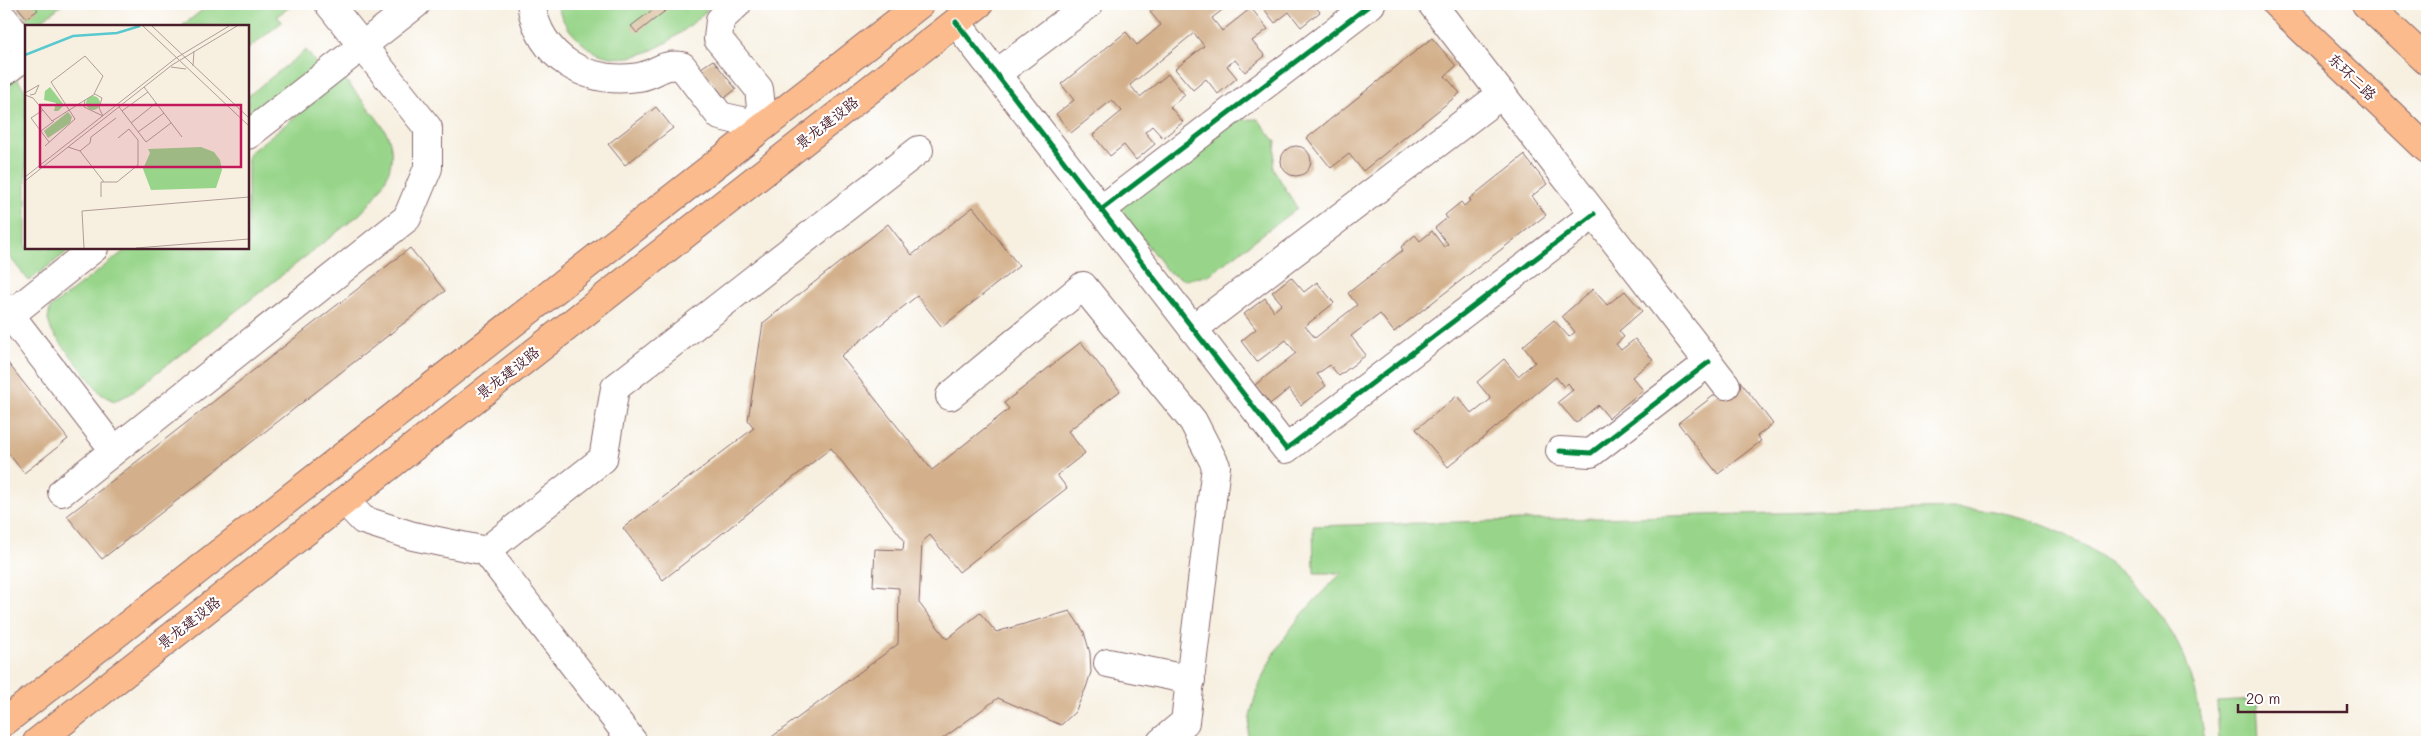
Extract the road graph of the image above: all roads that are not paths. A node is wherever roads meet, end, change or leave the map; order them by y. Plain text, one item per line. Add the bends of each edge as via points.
1 (329, 4) edge
2 (416, 4) edge
3 (531, 4) edge
4 (737, 4) edge
5 (920, 4) edge
6 (979, 4) edge
7 (1089, 4) edge
8 (1371, 4) edge
9 (1432, 4) edge
10 (2276, 4) edge
11 (2366, 4) edge
12 (4, 19) edge
13 (956, 22) junction
14 (362, 46) junction
15 (25, 47) edge
16 (25, 58) edge
17 (2427, 61) edge
18 (4, 72) edge
19 (996, 74) junction
20 (1502, 94) junction
21 (763, 126) junction
22 (249, 134) edge
23 (2427, 149) edge
24 (920, 150) dead end
25 (1101, 210) junction
26 (1594, 214) junction
27 (93, 249) edge
28 (7, 311) edge
29 (1193, 330) junction
30 (1709, 362) junction
31 (1726, 385) dead end
32 (950, 396) dead end
33 (114, 450) junction
34 (1560, 451) dead end
35 (62, 492) dead end
36 (345, 501) junction
37 (486, 551) junction
38 (1108, 663) dead end
39 (1191, 680) junction
40 (4, 722) edge
41 (37, 742) edge
42 (633, 742) edge
43 (1161, 742) edge

1 - 14 street
2 - 14 street
3 - 21 street via 543,38 556,55 576,69 597,77 619,80 642,77 668,64 682,66 720,116
4 - 21 street via 720,20 718,39 760,89
5 - 21 main road
6 - 13 main road, 景龙建设路
7 - 19 street
8 - 25 street
9 - 20 street
10 - 23 main road, 东环二路
11 - 17 main road
12 - 15 street
13 - 19 street
13 - 36 main road, 景龙建设路
14 - 22 street
14 - 33 street via 428,128 428,168 407,218
16 - 18 street
19 - 25 street
20 - 26 street
20 - 29 street
21 - 40 main road
24 - 37 street via 614,388 603,459
25 - 29 street
26 - 29 street via 1286,449
26 - 30 street
27 - 28 street
28 - 33 street
30 - 31 street
30 - 34 street via 1591,453
32 - 39 street via 1083,286 1193,421 1216,466
33 - 35 street
36 - 37 street via 363,520 413,536
36 - 41 main road, 景龙建设路
37 - 42 street
38 - 39 street
39 - 43 street via 1185,722

